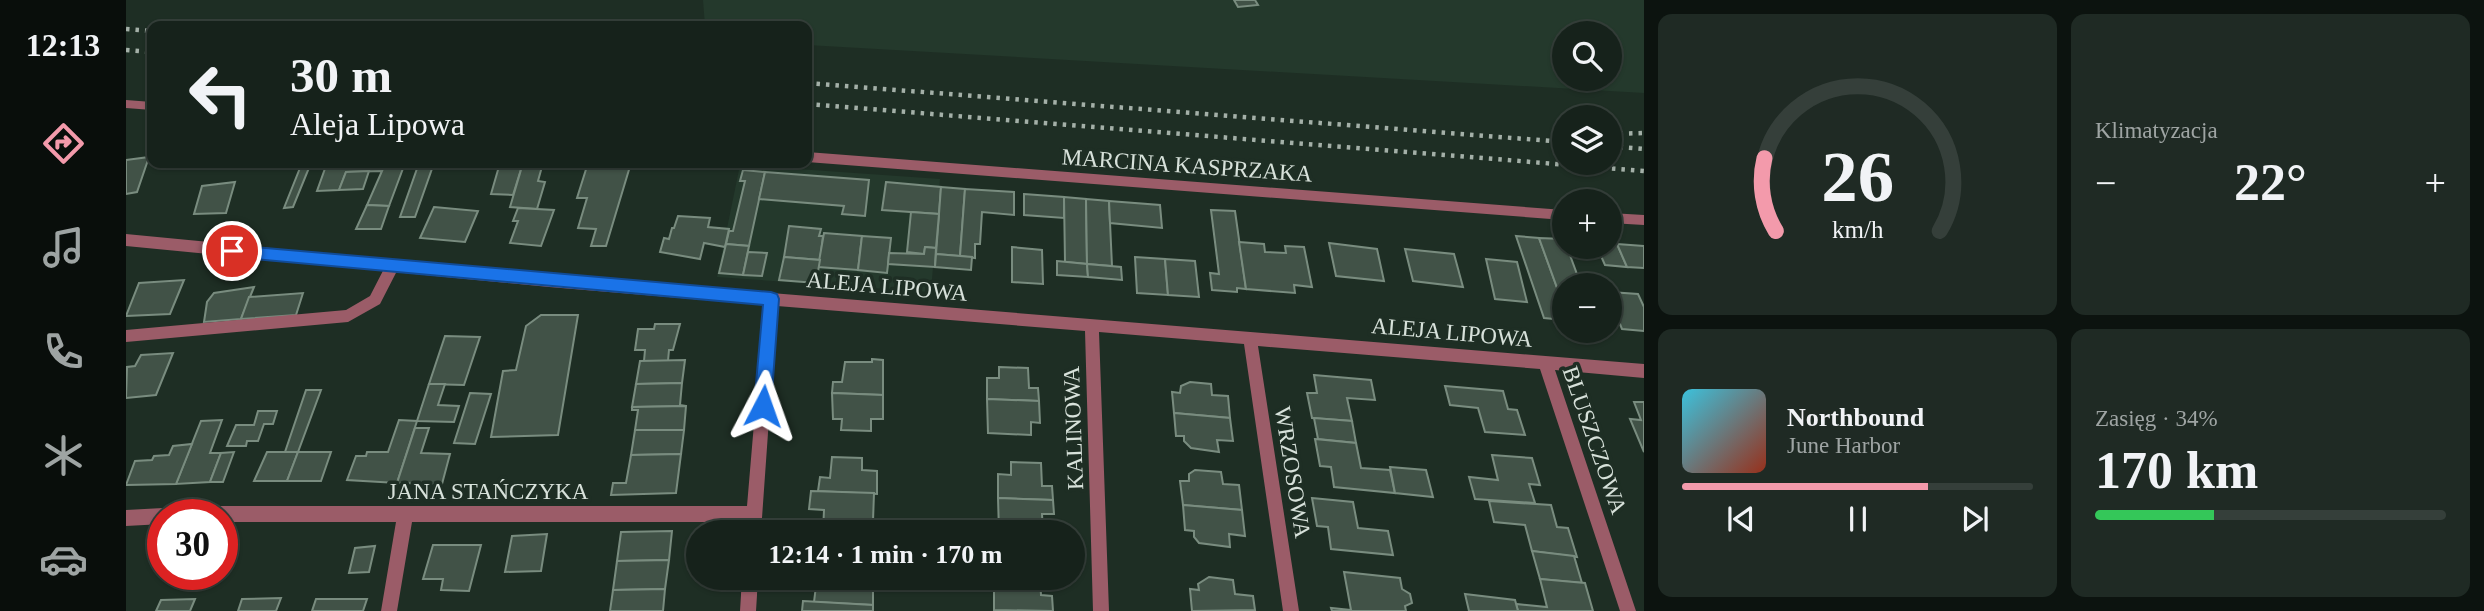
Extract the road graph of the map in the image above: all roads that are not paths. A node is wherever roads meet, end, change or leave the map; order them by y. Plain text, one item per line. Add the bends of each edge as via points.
1 (126, 104) edge
2 (147, 106) edge
3 (812, 157) edge
4 (1552, 214) edge
5 (1622, 219) edge
6 (1644, 220) edge
7 (126, 240) edge
8 (392, 267) junction
9 (771, 299) junction
10 (1092, 327) junction
11 (126, 336) edge
12 (1250, 339) junction
13 (1545, 363) junction
14 (1644, 371) edge
15 (238, 514) edge
16 (405, 514) junction
17 (754, 514) junction
18 (147, 517) edge
19 (126, 518) edge
20 (754, 520) edge
21 (749, 590) edge
22 (389, 611) edge
23 (748, 611) edge
24 (1101, 611) edge
25 (1291, 611) edge
26 (1628, 611) edge

1 - 2 street
3 - 4 street, MARCINA KASPRZAKA
5 - 6 street
7 - 8 street, ALEJA LIPOWA
8 - 9 street, ALEJA LIPOWA
8 - 11 street via 375,300 348,316
9 - 10 street, ALEJA LIPOWA
9 - 17 street
10 - 12 street, ALEJA LIPOWA
10 - 24 street, KALINOWA
12 - 13 street, ALEJA LIPOWA
12 - 25 street, WRZOSOWA
13 - 14 street, ALEJA LIPOWA
13 - 26 street, BLUSZCZOWA
15 - 16 street, JANA STAŃCZYKA
16 - 17 street, JANA STAŃCZYKA
16 - 22 street
17 - 20 street
18 - 19 street
21 - 23 street

